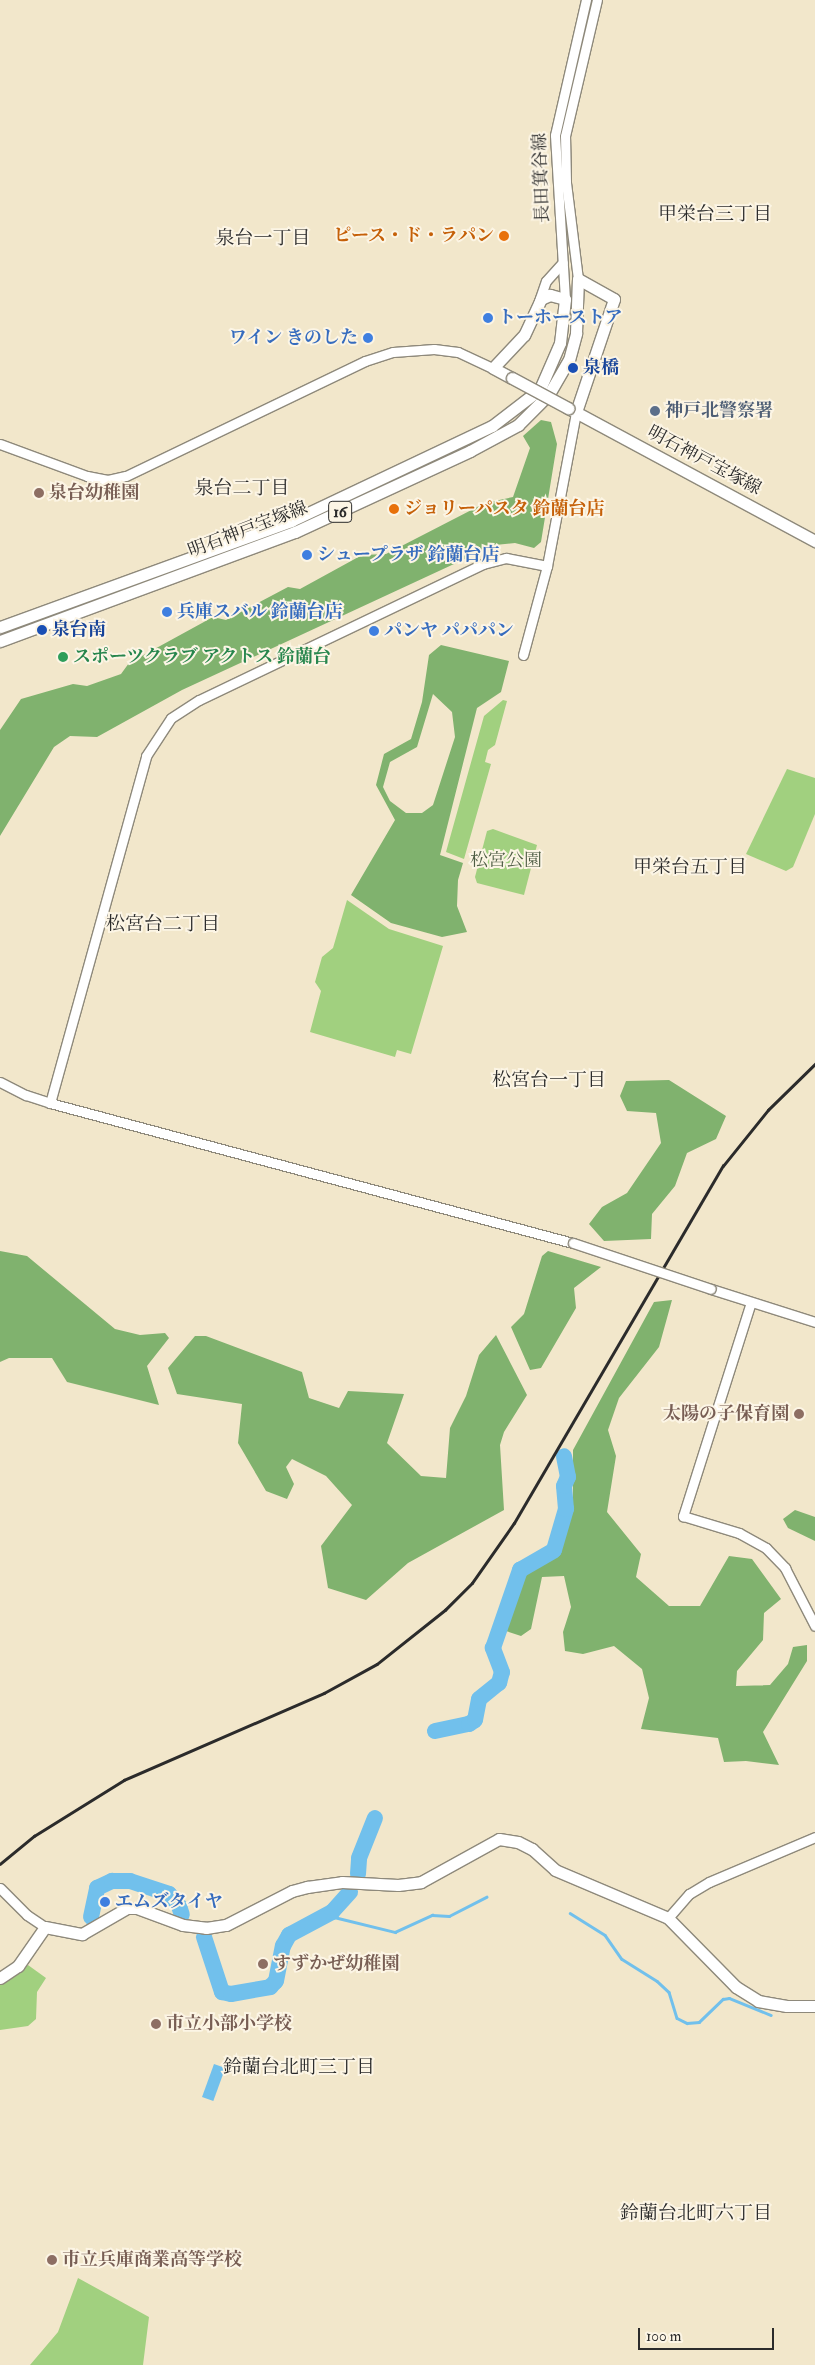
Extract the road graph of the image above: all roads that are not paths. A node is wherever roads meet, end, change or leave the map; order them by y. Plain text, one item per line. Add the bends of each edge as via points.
1 (586, 0) edge
2 (597, 0) edge
3 (563, 262) junction
4 (578, 279) junction
5 (565, 299) junction
6 (535, 311) junction
7 (493, 368) junction
8 (572, 410) junction
9 (0, 444) edge
10 (815, 541) edge
11 (546, 566) junction
12 (0, 627) edge
13 (0, 641) edge
14 (523, 655) dead end
15 (0, 1082) edge
16 (50, 1103) junction
17 (751, 1302) junction
18 (815, 1322) edge
19 (815, 1626) edge
20 (815, 1837) edge
21 (0, 1888) edge
22 (668, 1918) junction
23 (45, 1927) junction
24 (0, 1978) edge
25 (815, 2006) edge

1 - 3 street, 長田箕谷線 via 555,135
2 - 4 street, 長田箕谷線 via 565,136 566,182
3 - 5 street, 長田箕谷線
3 - 6 street via 546,281
4 - 8 main road via 614,299
4 - 13 main road, 明石神戸宝塚線 / 16 via 576,333 569,360 549,394 518,425 470,452 295,532
5 - 6 main road via 545,296
5 - 12 main road, 明石神戸宝塚線 / 16 via 565,325 546,377 524,404 492,426 291,521
6 - 7 main road via 524,335
7 - 8 main road, 明石神戸宝塚線, bridge
7 - 9 street via 458,352 434,349 393,352 365,362 126,476 108,480 87,476
8 - 10 main road, 明石神戸宝塚線
8 - 11 street
11 - 14 street
11 - 16 street via 506,558 483,564 199,700 171,718 146,756
15 - 16 street
16 - 17 street, bridge via 573,1243
17 - 18 street
17 - 19 street via 684,1516 739,1533 766,1548 785,1568
20 - 22 street via 709,1882 689,1894
21 - 23 street via 27,1915
22 - 23 main road via 555,1870 532,1849 518,1842 499,1839 422,1882 398,1885 342,1882 307,1887 292,1891 226,1925 206,1928 182,1925 137,1908 127,1908 82,1934
22 - 25 main road via 736,1987 758,2001
23 - 24 main road via 18,1966

